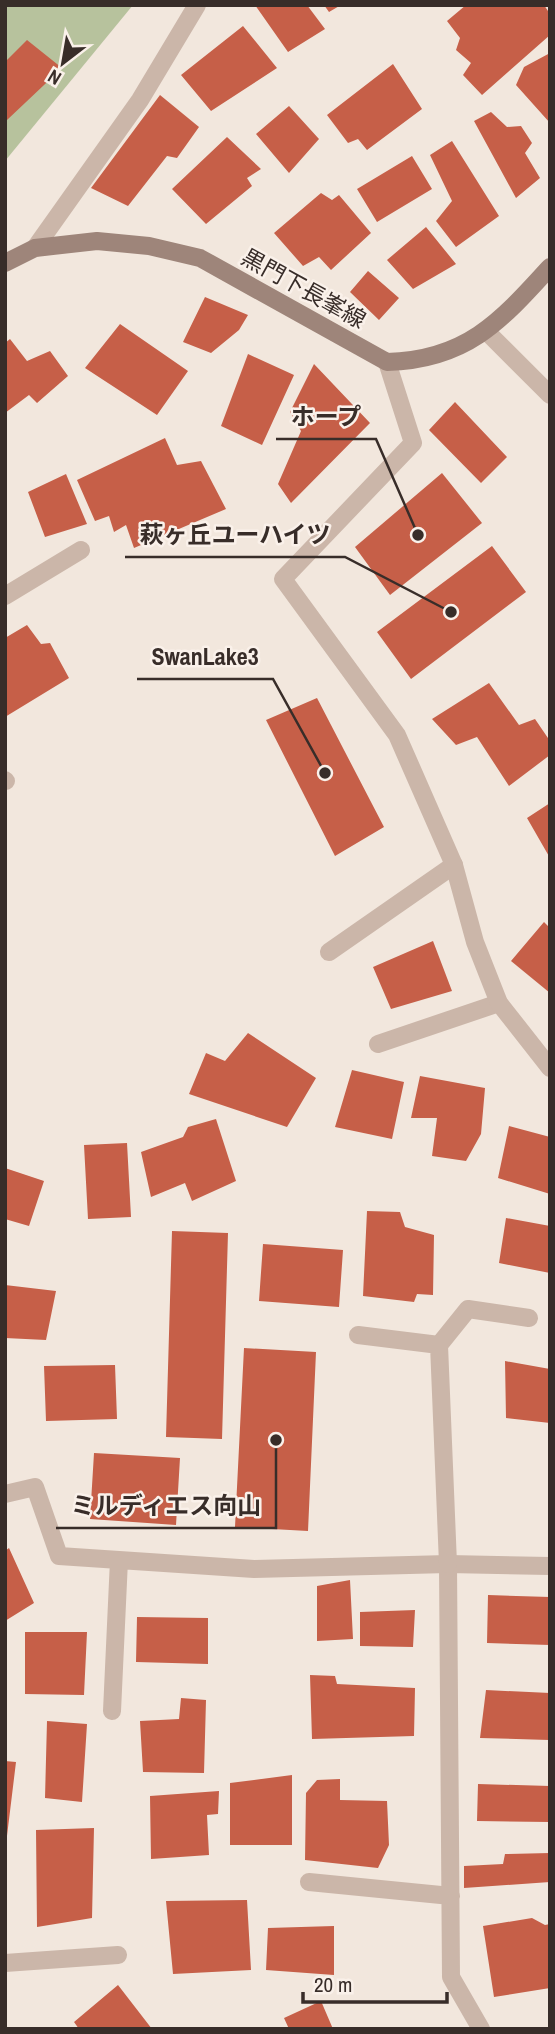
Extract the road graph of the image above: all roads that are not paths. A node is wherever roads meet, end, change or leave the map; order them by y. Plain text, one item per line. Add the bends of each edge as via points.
1 (197, 5) edge
2 (36, 248) junction
3 (5, 263) edge
4 (550, 267) edge
5 (486, 331) junction
6 (387, 362) junction
7 (550, 395) edge
8 (81, 550) dead end
9 (5, 596) edge
10 (454, 865) junction
11 (329, 952) dead end
12 (499, 1003) junction
13 (378, 1044) dead end
14 (550, 1069) edge
15 (529, 1318) dead end
16 (358, 1335) dead end
17 (439, 1345) junction
18 (5, 1494) edge
19 (119, 1560) junction
20 (448, 1564) junction
21 (550, 1566) edge
22 (112, 1712) dead end
23 (309, 1882) dead end
24 (451, 1896) junction
25 (118, 1955) dead end
26 (5, 1963) edge
27 (481, 2029) edge

1 - 2 street via 140,100
2 - 3 street, 黒門下長峯線
2 - 6 street, 黒門下長峯線 via 97,241 149,246 200,258
4 - 5 street via 507,315
5 - 6 street via 423,361
5 - 7 street
6 - 10 street via 413,443 283,579 397,734
8 - 9 street
10 - 11 street
10 - 12 street via 475,943
12 - 13 street
12 - 14 street
15 - 17 street via 468,1309
16 - 17 street
17 - 20 street
18 - 19 street via 35,1487 59,1556
19 - 20 street via 254,1569
19 - 22 street
20 - 21 street
20 - 24 street
23 - 24 street
24 - 27 street via 451,1977
25 - 26 street

